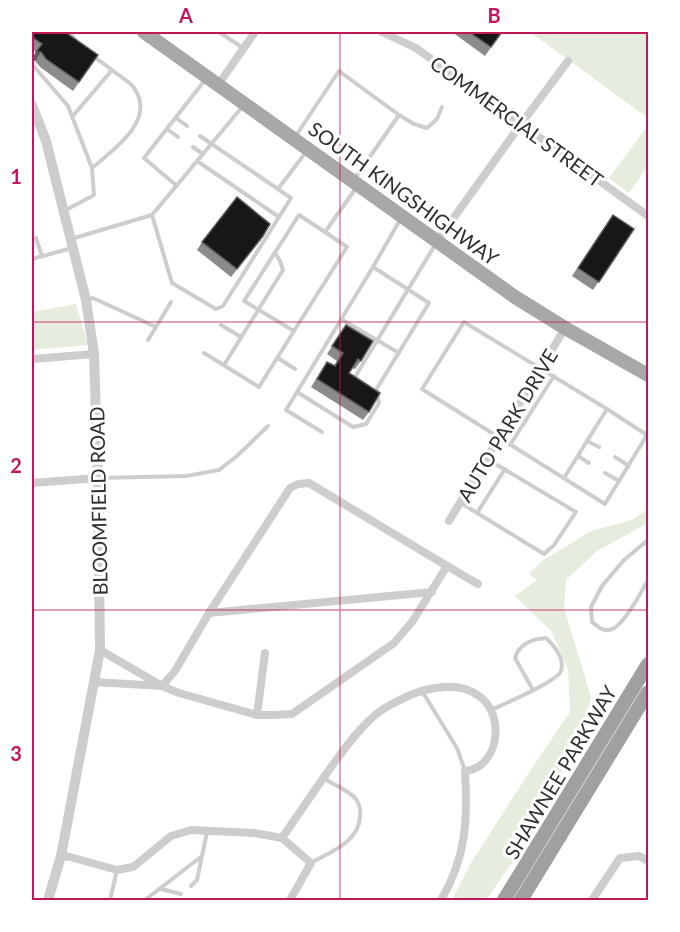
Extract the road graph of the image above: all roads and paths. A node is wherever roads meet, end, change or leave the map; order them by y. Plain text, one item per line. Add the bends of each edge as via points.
1 (71, 32) edge
2 (144, 32) edge
3 (219, 32) edge
4 (255, 32) edge
5 (382, 32) edge
6 (79, 45) edge
7 (244, 49) junction
8 (87, 51) edge
9 (568, 61) dead end
10 (32, 64) edge
11 (112, 70) junction
12 (213, 81) junction
13 (245, 104) junction
14 (32, 105) edge
15 (442, 107) dead end
16 (399, 115) junction
17 (72, 117) junction
18 (176, 118) junction
19 (521, 124) junction
20 (187, 126) dead end
21 (167, 129) junction
22 (200, 136) dead end
23 (178, 137) dead end
24 (294, 139) junction
25 (212, 144) junction
26 (193, 147) dead end
27 (308, 149) junction
28 (203, 154) junction
29 (197, 161) junction
30 (92, 168) junction
31 (356, 183) junction
32 (177, 186) junction
33 (279, 189) junction
34 (64, 211) junction
35 (152, 215) junction
36 (648, 216) edge
37 (279, 217) junction
38 (402, 217) junction
39 (325, 232) junction
40 (32, 239) edge
41 (437, 241) junction
42 (72, 244) junction
43 (274, 253) junction
44 (42, 256) junction
45 (32, 259) edge
46 (373, 267) junction
47 (408, 289) junction
48 (86, 300) junction
49 (171, 302) dead end
50 (258, 309) junction
51 (341, 319) junction
52 (220, 325) dead end
53 (156, 327) junction
54 (565, 328) junction
55 (294, 331) junction
56 (241, 338) junction
57 (148, 340) dead end
58 (377, 340) junction
59 (204, 353) dead end
60 (399, 353) junction
61 (94, 354) junction
62 (278, 358) junction
63 (32, 359) edge
64 (224, 365) junction
65 (541, 368) junction
66 (295, 369) dead end
67 (648, 375) edge
68 (554, 376) junction
69 (362, 382) edge
70 (369, 386) edge
71 (376, 390) junction
72 (297, 393) junction
73 (607, 409) junction
74 (268, 426) dead end
75 (322, 432) dead end
76 (499, 438) junction
77 (587, 441) junction
78 (510, 445) junction
79 (599, 447) dead end
80 (578, 456) junction
81 (615, 458) dead end
82 (487, 459) junction
83 (589, 463) dead end
84 (629, 466) junction
85 (505, 470) junction
86 (605, 473) dead end
87 (98, 478) junction
88 (564, 478) junction
89 (619, 481) junction
90 (32, 483) edge
91 (460, 503) junction
92 (477, 513) junction
93 (449, 521) dead end
94 (648, 540) edge
95 (447, 566) junction
96 (648, 580) edge
97 (478, 584) dead end
98 (432, 592) junction
99 (209, 614) junction
100 (100, 650) junction
101 (265, 653) dead end
102 (648, 664) edge
103 (94, 682) junction
104 (162, 686) junction
105 (422, 690) junction
106 (533, 690) junction
107 (648, 692) edge
108 (491, 710) junction
109 (257, 715) junction
110 (465, 771) junction
111 (323, 778) junction
112 (207, 832) junction
113 (282, 838) junction
114 (61, 856) junction
115 (202, 856) junction
116 (648, 861) edge
117 (311, 863) junction
118 (117, 870) junction
119 (191, 886) dead end
120 (160, 889) junction
121 (181, 894) dead end
122 (48, 900) edge
123 (110, 900) edge
124 (147, 900) edge
125 (290, 900) edge
126 (441, 900) edge
127 (504, 900) edge
128 (521, 900) edge
129 (592, 900) edge

1 - 6 lane
2 - 12 main road, SOUTH KINGSHIGHWAY
3 - 7 lane
4 - 7 street
5 - 19 street, COMMERCIAL STREET via 416,48
7 - 12 street
8 - 11 lane
9 - 19 street
10 - 17 lane via 68,106
11 - 17 lane
11 - 30 lane via 133,87 139,99 140,118 124,140
12 - 13 main road, SOUTH KINGSHIGHWAY
12 - 18 lane
13 - 24 main road, SOUTH KINGSHIGHWAY
13 - 25 lane
14 - 34 street, BLOOMFIELD ROAD
15 - 16 lane via 427,128
16 - 24 lane via 339,72
16 - 31 lane
17 - 30 lane
18 - 20 lane
18 - 21 lane
19 - 36 street, COMMERCIAL STREET
19 - 41 street
21 - 23 lane
21 - 32 lane via 144,158
22 - 25 lane
24 - 27 main road, SOUTH KINGSHIGHWAY
25 - 28 lane
25 - 33 lane
26 - 28 lane
27 - 31 main road, SOUTH KINGSHIGHWAY
27 - 33 lane
28 - 29 lane
29 - 32 lane
29 - 37 lane
30 - 34 lane via 94,195
31 - 38 main road, SOUTH KINGSHIGHWAY
31 - 39 lane
32 - 35 lane
33 - 37 lane via 291,198
34 - 42 street, BLOOMFIELD ROAD
35 - 37 lane via 172,283 216,309 223,306
35 - 42 lane
38 - 41 main road, SOUTH KINGSHIGHWAY
38 - 46 lane
39 - 43 lane via 299,215
39 - 55 lane via 348,247
40 - 44 lane via 36,238
41 - 47 lane
41 - 54 main road, SOUTH KINGSHIGHWAY
42 - 44 lane
42 - 48 street, BLOOMFIELD ROAD
43 - 50 lane via 283,270
43 - 50 lane via 244,301
44 - 45 lane
46 - 47 lane
46 - 51 lane
47 - 58 lane
47 - 60 lane via 429,303
48 - 53 lane via 93,298
48 - 61 street, BLOOMFIELD ROAD
49 - 53 lane
50 - 55 lane
50 - 56 lane
51 - 58 lane
51 - 72 lane
52 - 56 lane
53 - 57 lane
54 - 65 street, AUTO PARK DRIVE
54 - 67 main road, SOUTH KINGSHIGHWAY
55 - 62 lane
56 - 64 lane
58 - 60 lane
58 - 69 lane via 355,377
59 - 64 lane
60 - 71 lane
61 - 63 street
61 - 87 street, BLOOMFIELD ROAD
62 - 64 lane via 260,387
62 - 66 lane
65 - 68 lane
65 - 76 street, AUTO PARK DRIVE
65 - 76 lane via 464,322 422,389
68 - 73 lane
68 - 78 lane
70 - 71 lane
71 - 72 lane via 379,403 366,424 353,427
72 - 75 lane via 286,410
73 - 77 lane
73 - 84 lane via 647,435
74 - 87 lane via 219,470 186,476
76 - 78 lane
76 - 82 street, AUTO PARK DRIVE
77 - 79 lane
77 - 80 lane
78 - 88 lane
80 - 83 lane
80 - 88 lane
81 - 84 lane
82 - 85 lane
82 - 91 street, AUTO PARK DRIVE
84 - 89 lane
85 - 92 lane
85 - 92 lane via 576,512 544,554
86 - 89 lane
87 - 90 street
87 - 100 street, BLOOMFIELD ROAD
88 - 89 lane via 605,504
91 - 92 lane
91 - 93 street, AUTO PARK DRIVE
94 - 96 lane via 624,560 603,586 591,607 592,622 611,630 620,625
95 - 97 street
95 - 98 street
95 - 99 street via 309,483 298,484 290,488
98 - 99 street
98 - 109 street via 394,643 292,714
99 - 104 street
100 - 103 street, BLOOMFIELD ROAD
100 - 104 street
101 - 109 street
102 - 127 highway, SHAWNEE PARKWAY
103 - 104 street
103 - 114 street, BLOOMFIELD ROAD
104 - 109 street
105 - 108 street via 465,690 478,695
105 - 110 lane via 457,748
105 - 111 street via 373,716
106 - 106 lane via 515,658 522,646 546,638 562,661 561,672
106 - 108 lane
107 - 128 highway, SHAWNEE PARKWAY
108 - 110 street via 496,724 495,742 482,764
110 - 126 street via 463,845 455,874
111 - 113 street
111 - 117 lane via 356,799 361,808 360,824 345,844
112 - 113 street
112 - 115 lane
112 - 118 street via 191,830 171,836 133,867
113 - 117 street
114 - 118 street
114 - 122 street, BLOOMFIELD ROAD
115 - 119 lane via 197,880
115 - 120 lane
116 - 129 street via 639,856 620,858
117 - 125 street
118 - 123 lane
120 - 121 lane
120 - 124 lane

